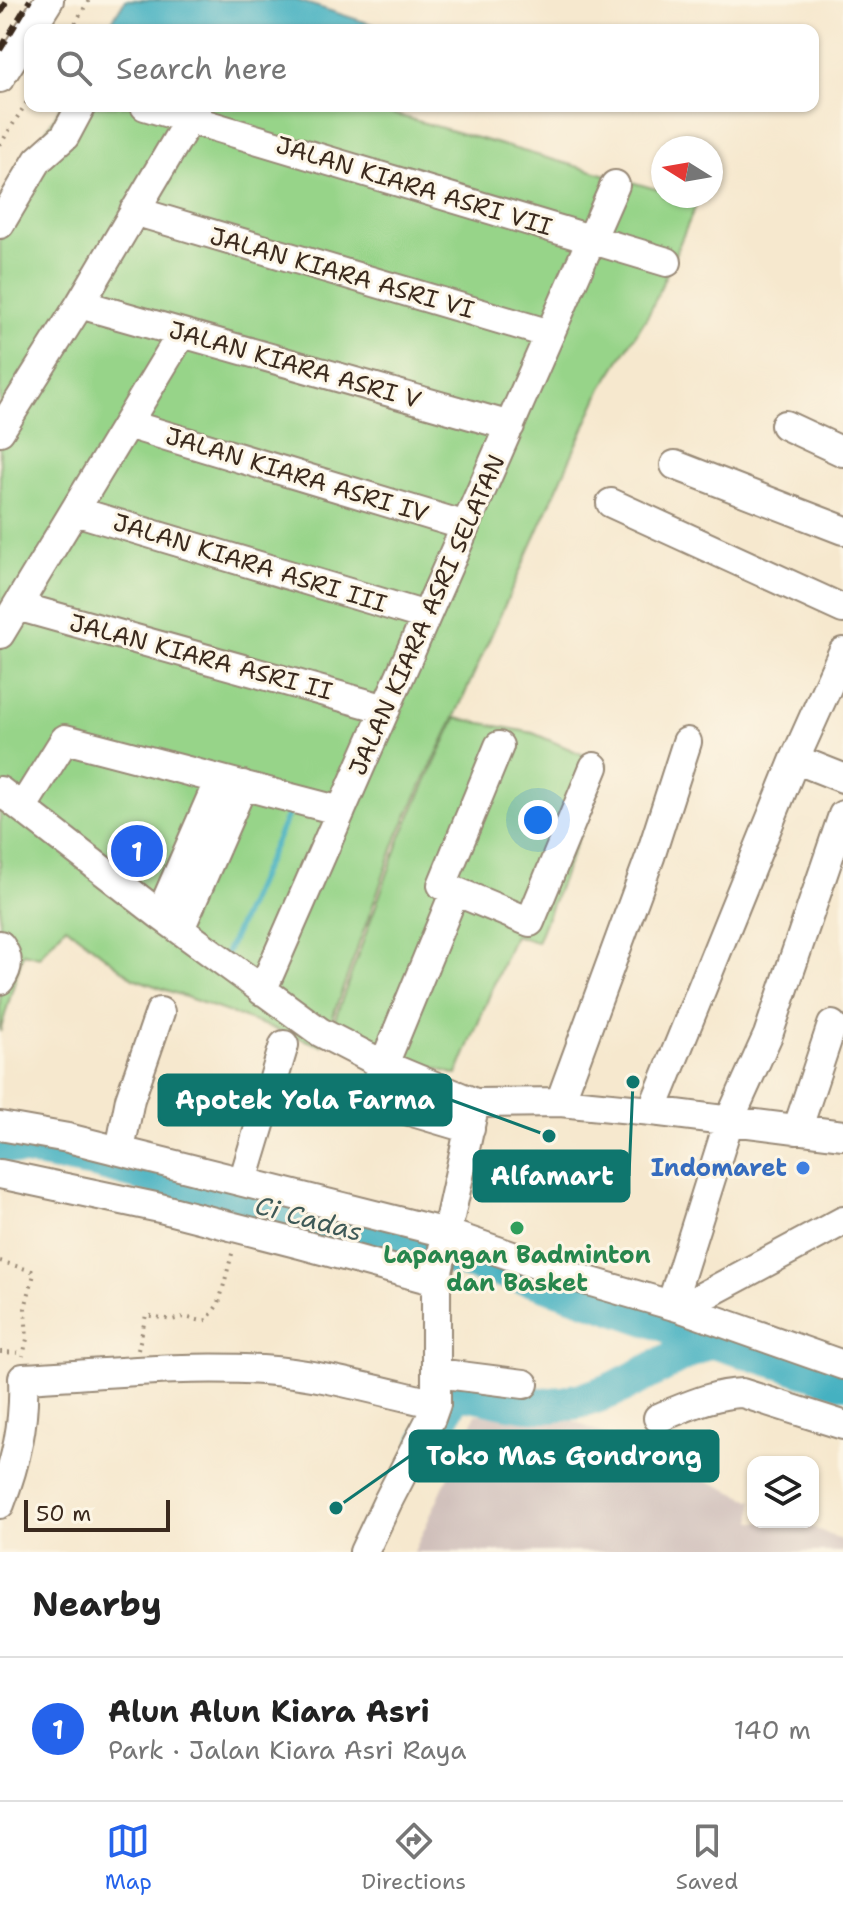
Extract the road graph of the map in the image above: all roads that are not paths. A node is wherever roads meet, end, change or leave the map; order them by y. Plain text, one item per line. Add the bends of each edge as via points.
1 (49, 0) edge
2 (34, 24) edge
3 (24, 40) edge
4 (0, 78) edge
5 (78, 112) edge
6 (193, 113) edge
7 (615, 185) dead end
8 (134, 211) junction
9 (0, 224) edge
10 (591, 239) junction
11 (667, 262) dead end
12 (80, 304) junction
13 (182, 333) junction
14 (550, 334) junction
15 (127, 424) junction
16 (785, 425) dead end
17 (510, 426) junction
18 (0, 431) edge
19 (843, 452) edge
20 (675, 465) dead end
21 (611, 503) dead end
22 (75, 511) junction
23 (466, 526) junction
24 (843, 530) edge
25 (17, 606) junction
26 (843, 609) edge
27 (426, 616) junction
28 (0, 634) edge
29 (843, 652) edge
30 (386, 709) junction
31 (687, 742) dead end
32 (499, 746) dead end
33 (795, 759) junction
34 (594, 767) dead end
35 (843, 778) edge
36 (231, 783) junction
37 (11, 800) edge
38 (341, 811) junction
39 (843, 815) edge
40 (455, 891) junction
41 (170, 922) junction
42 (0, 945) edge
43 (1, 979) edge
44 (262, 991) junction
45 (160, 1012) dead end
46 (832, 1025) dead end
47 (284, 1045) dead end
48 (384, 1065) junction
49 (560, 1102) junction
50 (652, 1111) junction
51 (472, 1116) junction
52 (729, 1121) junction
53 (0, 1126) edge
54 (797, 1130) junction
55 (843, 1135) edge
56 (120, 1150) junction
57 (0, 1174) edge
58 (243, 1181) junction
59 (843, 1221) edge
60 (445, 1236) junction
61 (437, 1275) junction
62 (676, 1306) junction
63 (843, 1365) edge
64 (437, 1373) junction
65 (524, 1384) dead end
66 (436, 1404) junction
67 (658, 1418) dead end
68 (843, 1425) edge
69 (0, 1504) edge
70 (364, 1552) edge

1 - 2 street
3 - 4 street
5 - 9 street via 65,136 38,160
6 - 8 street
6 - 10 street, JALAN KIARA ASRI VII
7 - 10 street, JALAN KIARA ASRI SELATAN
8 - 12 street
8 - 14 street, JALAN KIARA ASRI VI
10 - 11 street, JALAN KIARA ASRI VII
10 - 14 street, JALAN KIARA ASRI SELATAN
12 - 13 street, JALAN KIARA ASRI V
12 - 18 street
13 - 15 street
13 - 17 street, JALAN KIARA ASRI V
14 - 17 street, JALAN KIARA ASRI SELATAN
15 - 22 street
15 - 23 street, JALAN KIARA ASRI IV
16 - 19 street
17 - 23 street, JALAN KIARA ASRI SELATAN
20 - 24 street
21 - 26 street
22 - 25 street
22 - 27 street, JALAN KIARA ASRI III
23 - 27 street, JALAN KIARA ASRI SELATAN
25 - 28 street
25 - 30 street, JALAN KIARA ASRI II
27 - 30 street, JALAN KIARA ASRI SELATAN
29 - 33 street
30 - 38 street, JALAN KIARA ASRI SELATAN
31 - 49 street
32 - 40 street via 442,885
33 - 35 street
33 - 50 street
34 - 40 street via 530,922
36 - 37 street via 65,739
36 - 38 street
36 - 41 street
37 - 41 street
38 - 44 street, JALAN KIARA ASRI SELATAN
39 - 52 street via 768,1035
40 - 48 street
41 - 44 street
42 - 43 street via 7,961
44 - 48 street via 320,1032
45 - 56 street via 130,1099
46 - 54 street
47 - 58 street
48 - 51 street
49 - 50 street
49 - 51 street
50 - 52 street
51 - 60 street
52 - 54 street
52 - 62 street
53 - 56 street
54 - 55 street
56 - 58 street
57 - 61 street
58 - 60 street
59 - 62 street
60 - 61 street
60 - 62 street
61 - 64 street
62 - 63 street
64 - 65 street
64 - 66 street
66 - 69 street via 261,1370 134,1370 23,1378 21,1432
66 - 70 street
67 - 68 street via 712,1397 742,1393

